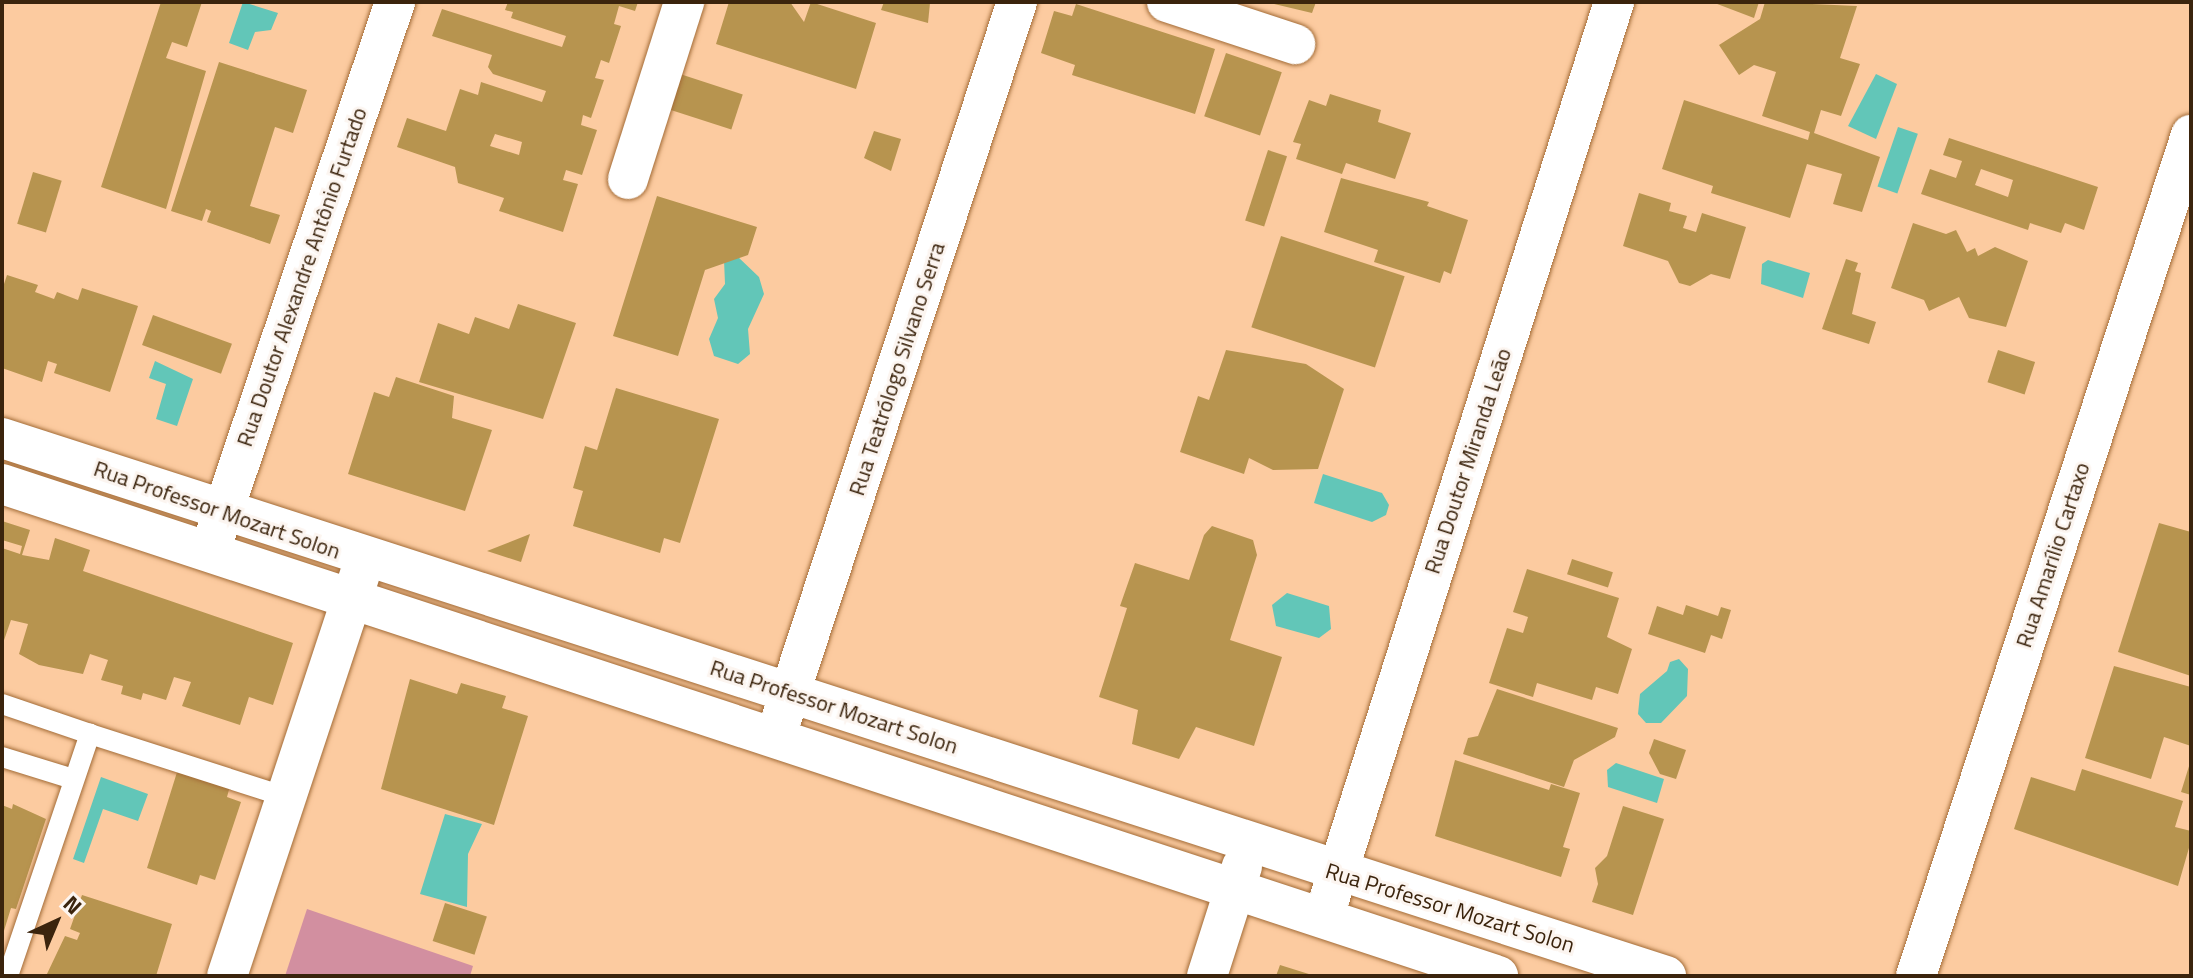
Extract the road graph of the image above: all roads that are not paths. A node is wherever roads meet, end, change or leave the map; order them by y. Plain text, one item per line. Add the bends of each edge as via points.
1 (684, 2) edge
2 (1017, 2) edge
3 (1167, 2) edge
4 (1614, 2) edge
5 (387, 4) edge
6 (1295, 44) dead end
7 (2191, 135) edge
8 (628, 179) dead end
9 (2, 438) edge
10 (2, 484) edge
11 (222, 511) junction
12 (211, 552) junction
13 (365, 560) junction
14 (352, 599) junction
15 (791, 692) junction
16 (2, 704) edge
17 (90, 734) junction
18 (776, 736) junction
19 (2, 757) edge
20 (73, 779) junction
21 (286, 797) junction
22 (1249, 844) junction
23 (1337, 873) junction
24 (1234, 892) junction
25 (1323, 920) junction
26 (8, 976) edge
27 (227, 976) edge
28 (1207, 976) edge
29 (1498, 976) edge
30 (1666, 976) edge
31 (1916, 976) edge

1 - 8 street
2 - 15 street, Rua Teatrólogo Silvano Serra
3 - 6 street
4 - 23 street, Rua Doutor Miranda Leão
5 - 11 street, Rua Doutor Alexandre Antônio Furtado
7 - 31 street, Rua Amarílio Cartaxo
9 - 11 street, Rua Professor Mozart Solon
10 - 12 street, Rua Professor Mozart Solon
11 - 12 street, Rua Doutor Alexandre Antônio Furtado
11 - 13 street, Rua Professor Mozart Solon
12 - 14 street, Rua Professor Mozart Solon
13 - 14 street
13 - 15 street, Rua Professor Mozart Solon
14 - 18 street, Rua Professor Mozart Solon
14 - 21 street
15 - 18 street, Rua Teatrólogo Silvano Serra
15 - 22 street, Rua Professor Mozart Solon
16 - 17 lane
17 - 20 lane
17 - 21 lane
18 - 24 street, Rua Professor Mozart Solon
19 - 20 lane
20 - 26 lane
21 - 27 street
22 - 23 street, Rua Professor Mozart Solon
22 - 24 street
23 - 25 street, Rua Doutor Miranda Leão
23 - 30 street, Rua Professor Mozart Solon
24 - 25 street, Rua Professor Mozart Solon
24 - 28 street
25 - 29 street, Rua Professor Mozart Solon

